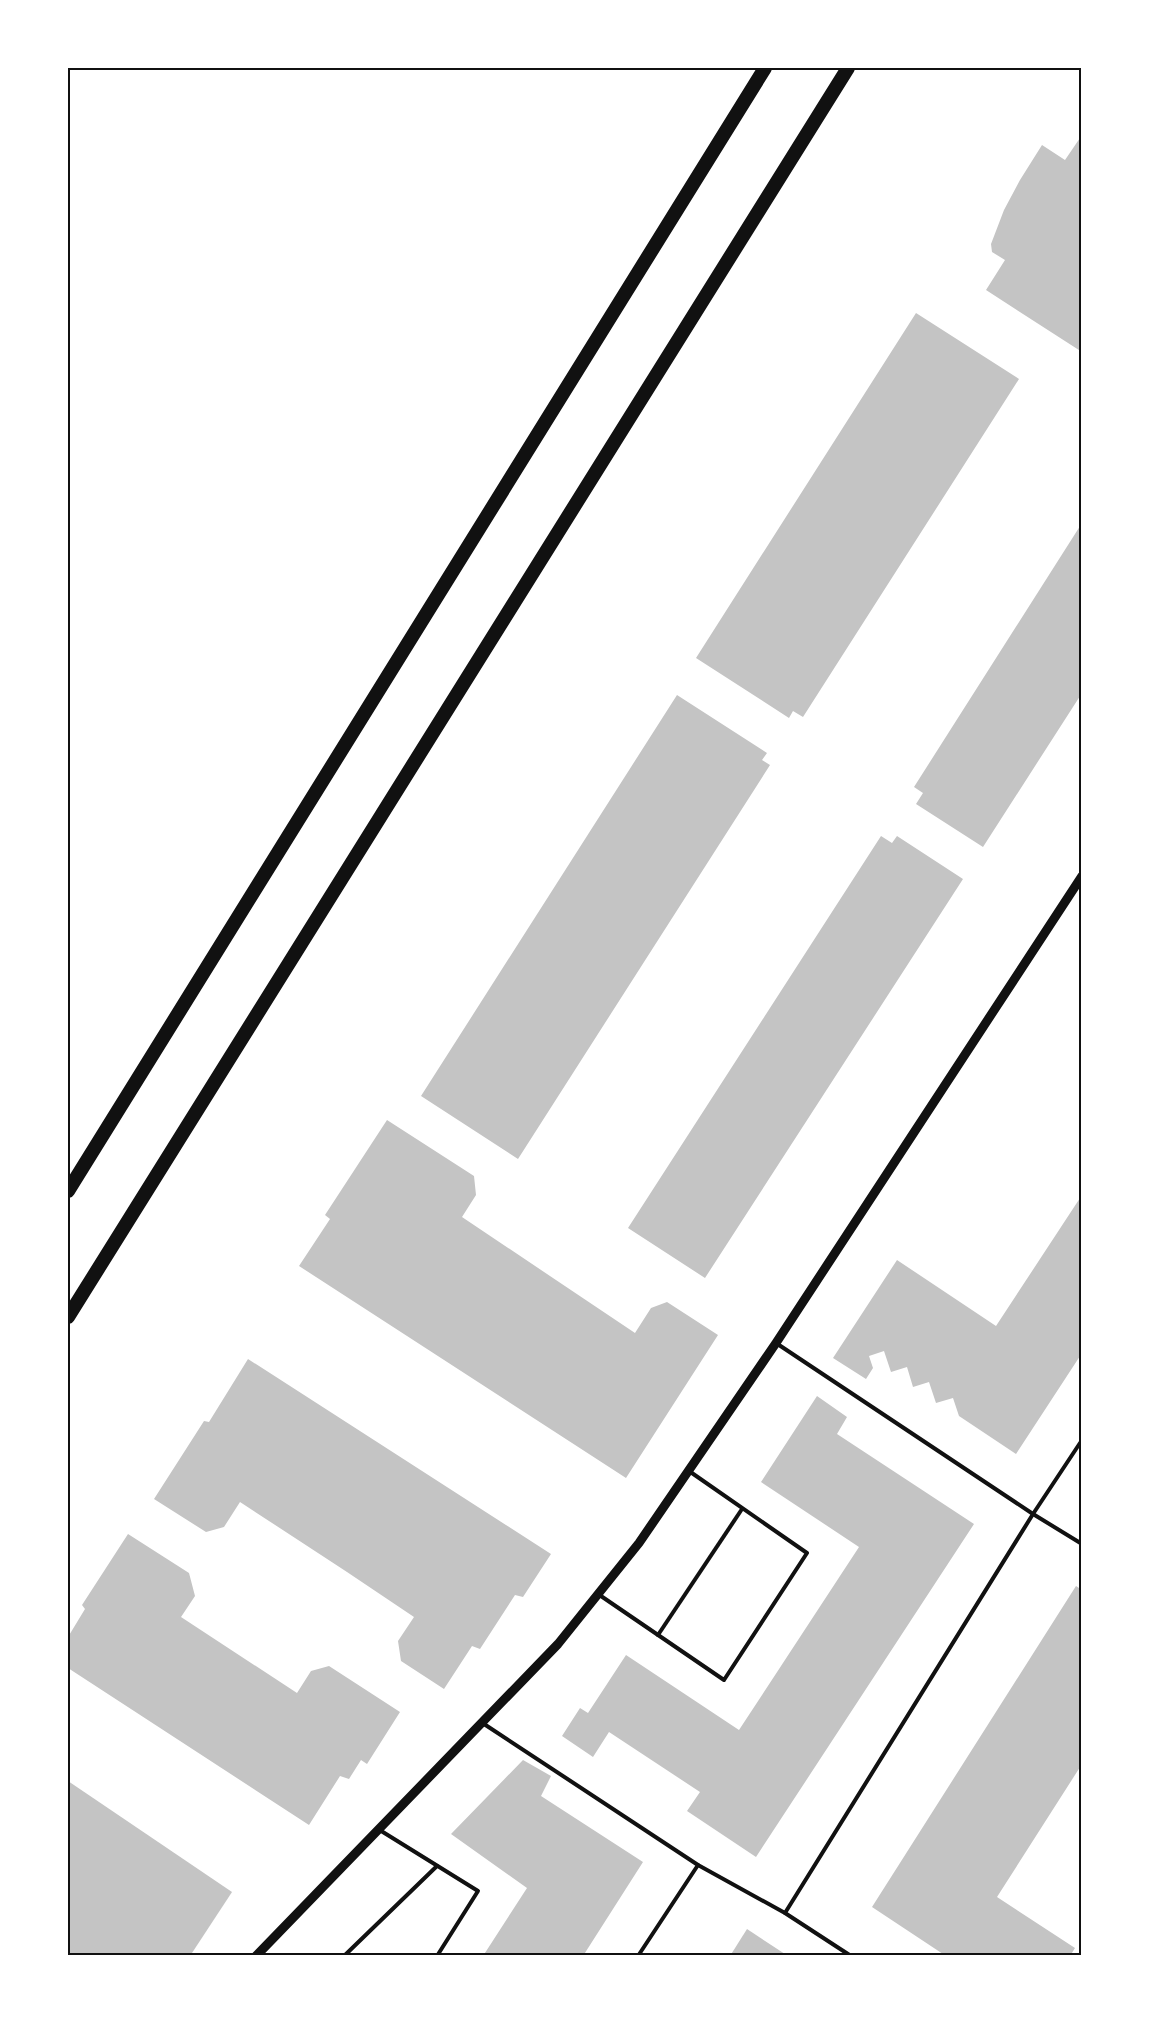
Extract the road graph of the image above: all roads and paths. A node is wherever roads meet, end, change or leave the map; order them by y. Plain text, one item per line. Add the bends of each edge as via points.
1 (765, 68) edge
2 (848, 68) edge
3 (1082, 876) edge
4 (68, 1191) edge
5 (68, 1317) edge
6 (776, 1343) junction
7 (1082, 1440) edge
8 (688, 1471) junction
9 (742, 1509) junction
10 (1033, 1514) junction
11 (1082, 1544) edge
12 (598, 1594) junction
13 (658, 1635) junction
14 (482, 1722) junction
15 (378, 1829) junction
16 (698, 1865) junction
17 (437, 1866) junction
18 (785, 1913) junction
19 (256, 1956) edge
20 (344, 1956) edge
21 (436, 1956) edge
22 (638, 1956) edge
23 (851, 1956) edge

1 - 4 highway
2 - 5 highway
3 - 6 street
6 - 8 street
6 - 10 lane
7 - 10 lane
8 - 9 lane
8 - 12 street
9 - 13 lane
9 - 13 lane via 807,1553 724,1680
10 - 11 lane
10 - 18 lane
12 - 13 lane
12 - 14 street via 558,1644
14 - 15 street
14 - 16 lane
15 - 17 lane
15 - 19 street
16 - 18 lane
16 - 22 lane
17 - 20 lane
17 - 21 lane via 478,1891
18 - 23 lane

